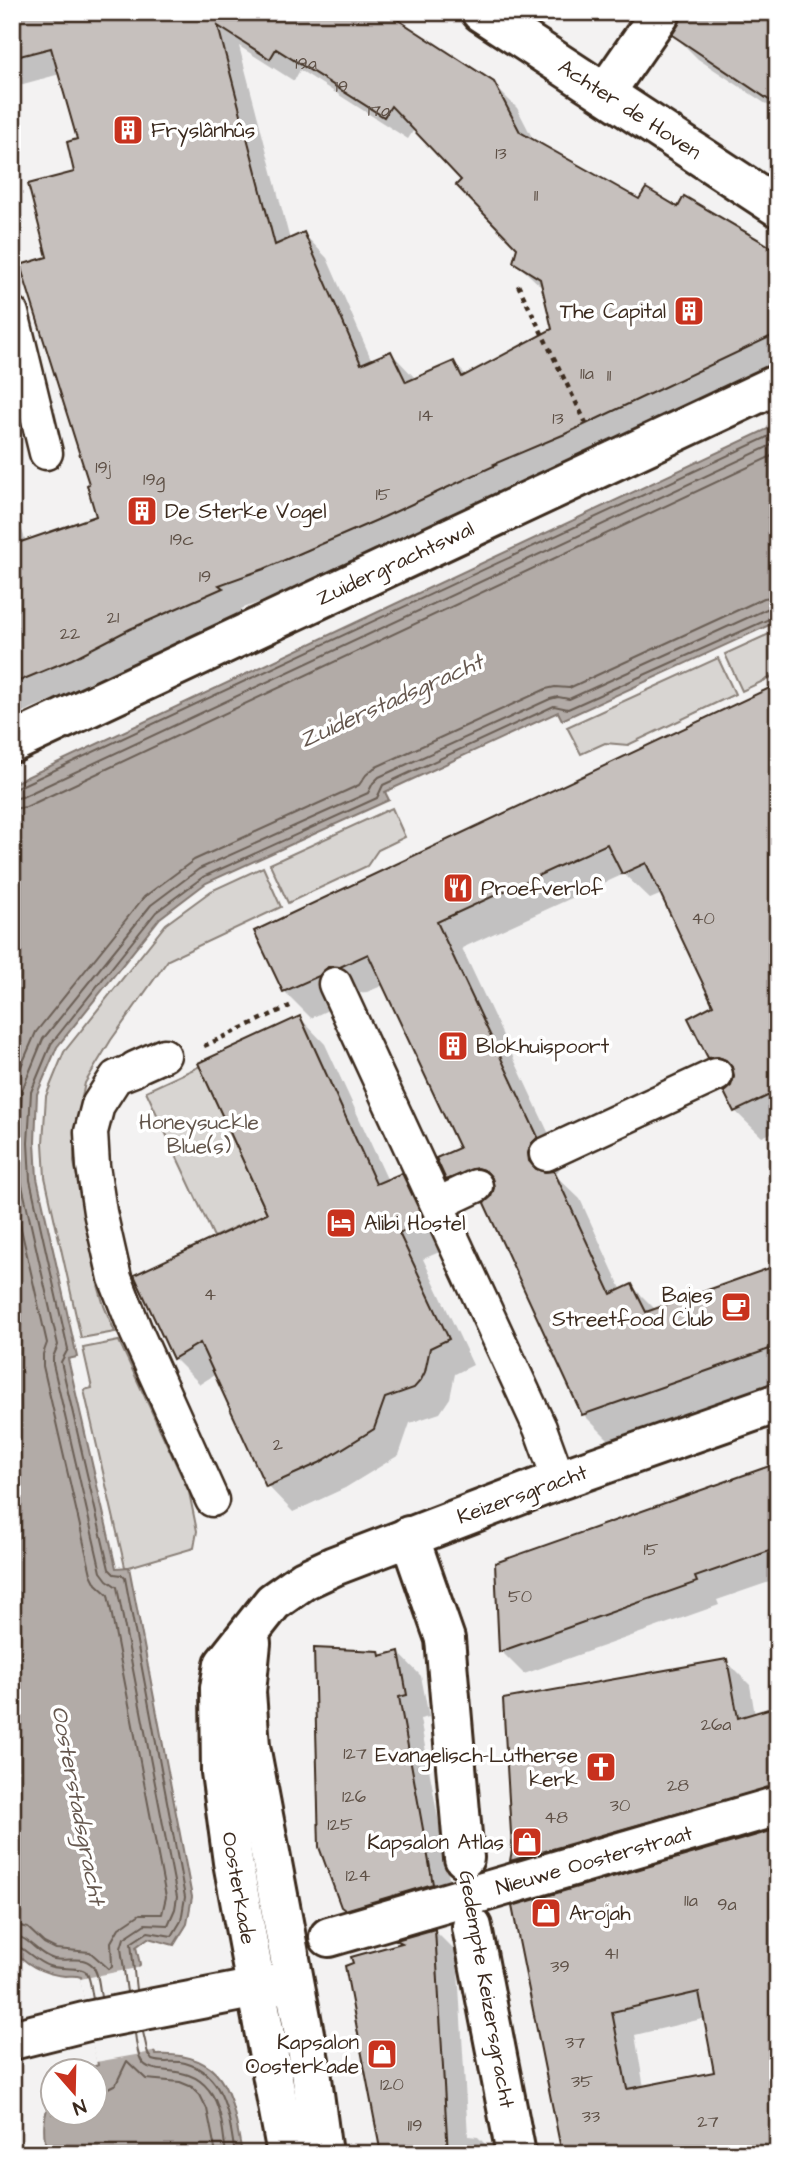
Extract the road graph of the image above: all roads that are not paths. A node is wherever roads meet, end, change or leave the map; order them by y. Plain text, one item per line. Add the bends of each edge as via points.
1 (481, 12) edge
2 (661, 12) edge
3 (605, 93) junction
4 (778, 207) edge
5 (12, 313) edge
6 (778, 384) edge
7 (46, 453) dead end
8 (12, 743) edge
9 (335, 985) dead end
10 (179, 1053) road end
11 (716, 1075) dead end
12 (546, 1154) dead end
13 (476, 1186) dead end
14 (438, 1204) junction
15 (778, 1403) edge
16 (559, 1480) junction
17 (212, 1500) dead end
18 (409, 1536) junction
19 (262, 1616) junction
20 (778, 1806) edge
21 (470, 1912) junction
22 (329, 1937) dead end
23 (294, 1981) junction
24 (257, 1988) junction
25 (12, 2040) edge
26 (287, 2154) edge
27 (322, 2154) edge
28 (516, 2154) edge

1 - 3 street, Achter de Hoven
2 - 3 street
3 - 4 street, Achter de Hoven
5 - 7 lane
6 - 8 street, Zuidergrachtswal
9 - 14 lane
10 - 17 lane via 116,1077 98,1105 91,1132 93,1166 115,1278
11 - 12 lane
13 - 14 lane
14 - 16 lane
15 - 16 street, Keizersgracht
16 - 18 street, Keizersgracht
18 - 19 street, Keizersgracht via 303,1580
18 - 21 street, Gedempte Keizersgracht via 445,1639
19 - 23 street, Oosterkade via 246,1692 250,1746
19 - 24 street, Oosterkade via 224,1664 219,1728 233,1862
20 - 21 street, Nieuwe Oosterstraat
21 - 22 street, Nieuwe Oosterstraat
21 - 28 street, Gedempte Keizersgracht
23 - 24 street
23 - 27 street, Oosterkade
24 - 25 street
24 - 26 street, Oosterkade

